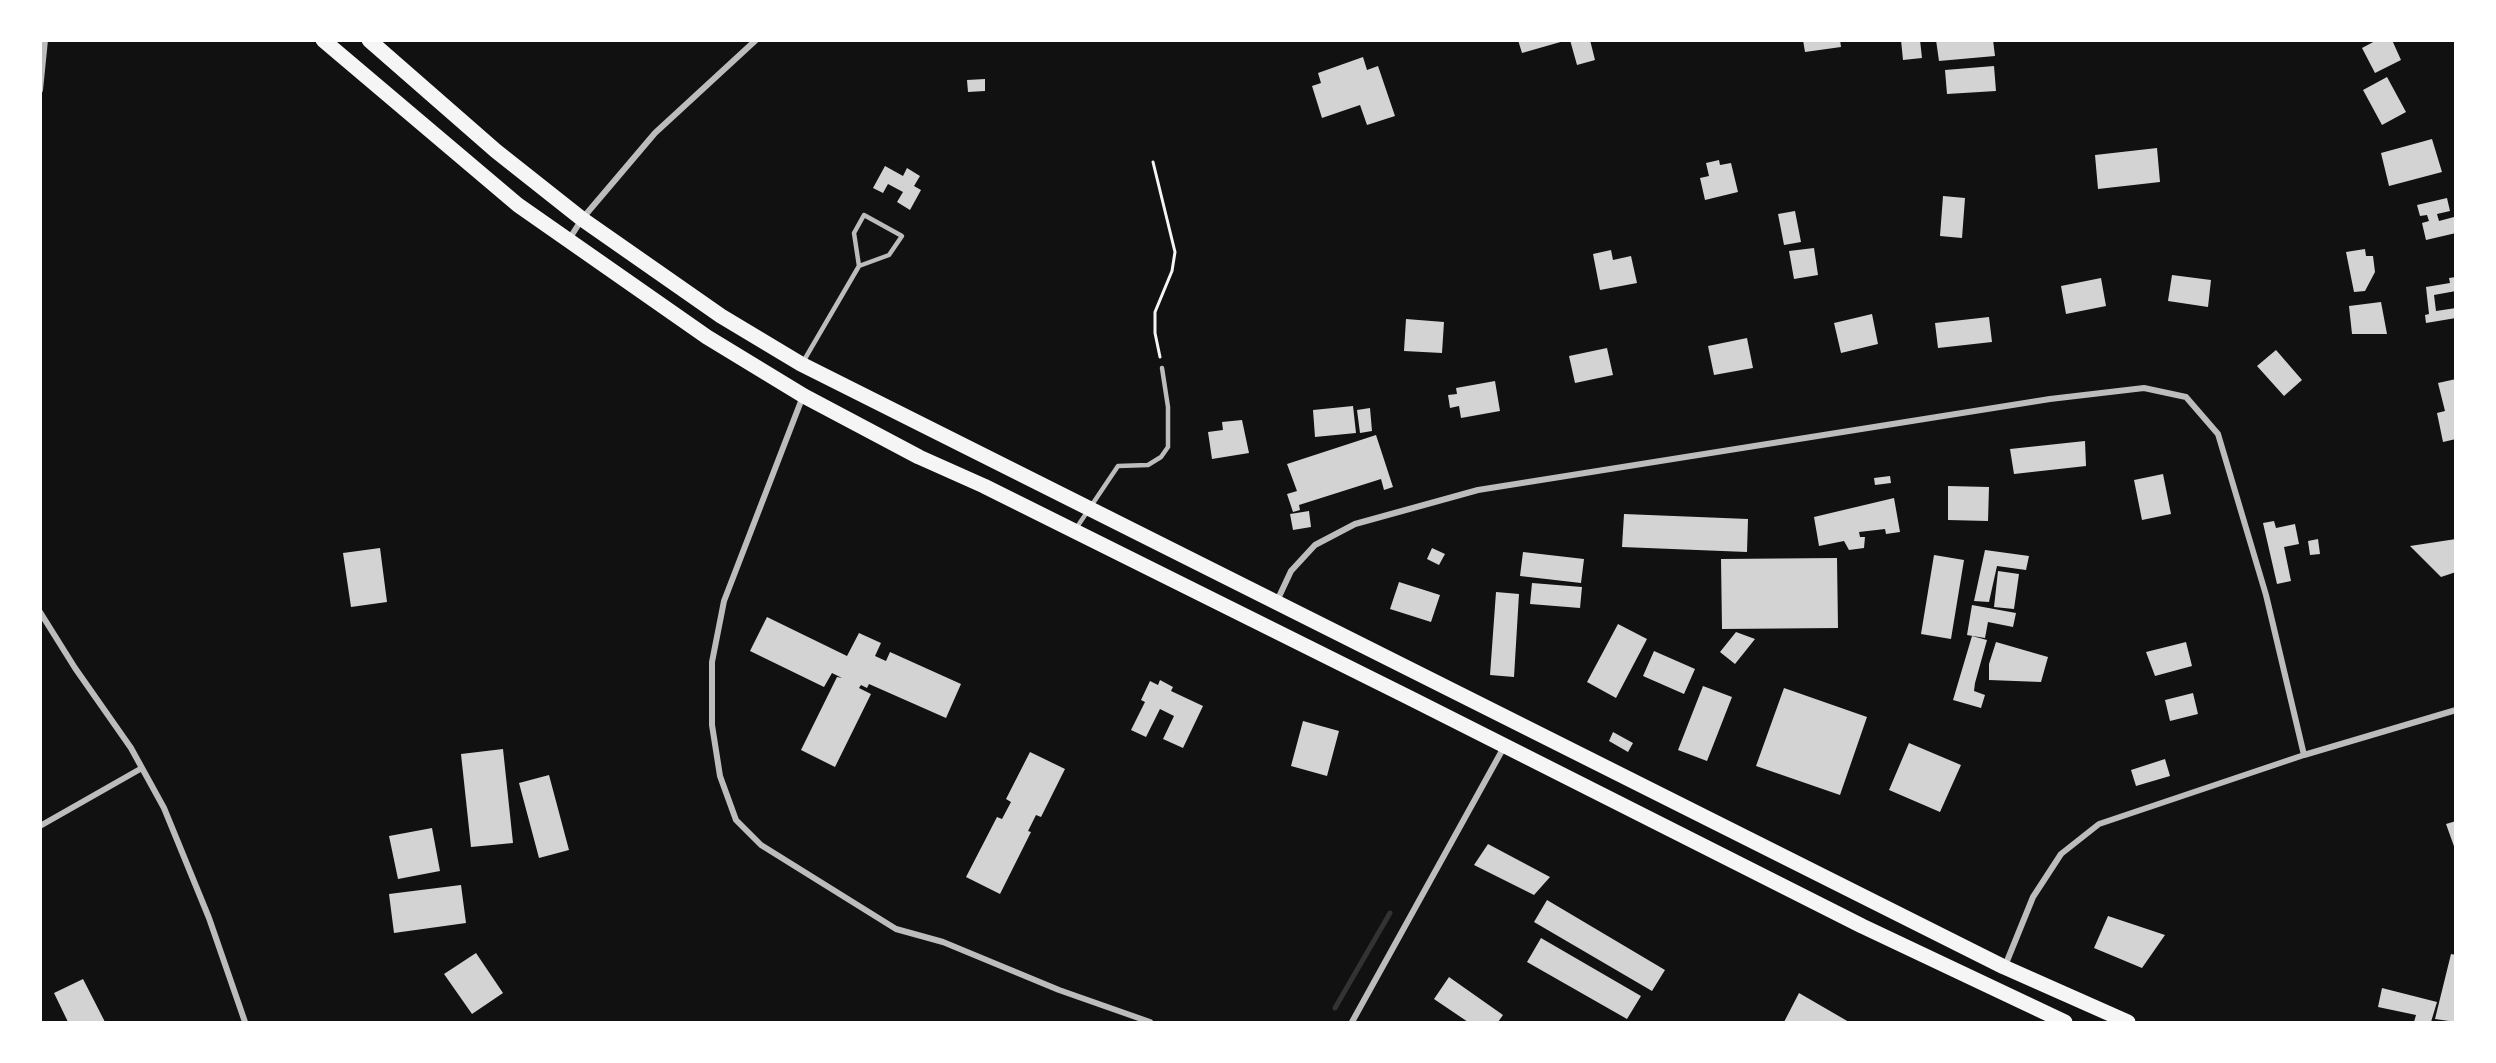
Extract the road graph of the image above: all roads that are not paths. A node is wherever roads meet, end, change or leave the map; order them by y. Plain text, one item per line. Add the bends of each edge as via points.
1 (45, 40) edge
2 (323, 40) edge
3 (369, 40) edge
4 (756, 40) edge
5 (40, 90) edge
6 (582, 219) junction
7 (568, 241) junction
8 (859, 266) junction
9 (801, 364) junction
10 (1162, 368) road end
11 (804, 396) junction
12 (1089, 508) junction
13 (1074, 531) junction
14 (1276, 601) junction
15 (40, 612) edge
16 (2456, 710) edge
17 (1504, 746) junction
18 (2304, 755) junction
19 (142, 768) junction
20 (40, 826) edge
21 (2004, 967) junction
22 (245, 1023) edge
23 (1150, 1023) edge
24 (1352, 1023) edge
25 (2065, 1023) edge
26 (2128, 1023) edge

1 - 5 street
2 - 7 highway via 518,205
3 - 6 highway via 496,151
4 - 6 street via 655,133
6 - 7 street
6 - 9 highway via 721,316
7 - 11 highway via 707,337
8 - 8 lane via 854,233 864,215 902,237 889,255
8 - 9 lane
9 - 12 highway
10 - 12 lane via 1168,407 1168,447 1148,465 1118,466
11 - 13 highway via 919,457
11 - 23 street via 724,601 712,662 712,725 720,776 736,820 761,845 896,929 943,942
12 - 13 lane
12 - 14 highway
13 - 17 highway
14 - 18 street via 1291,571 1315,545 1355,524 1478,489 2050,399 2144,388 2186,397 2218,434 2266,595
14 - 21 highway
15 - 19 street
16 - 18 street
17 - 24 street
17 - 25 highway
18 - 21 street via 2099,824 2061,854 2033,897
19 - 20 street
19 - 22 street via 164,808 205,907
21 - 26 highway

